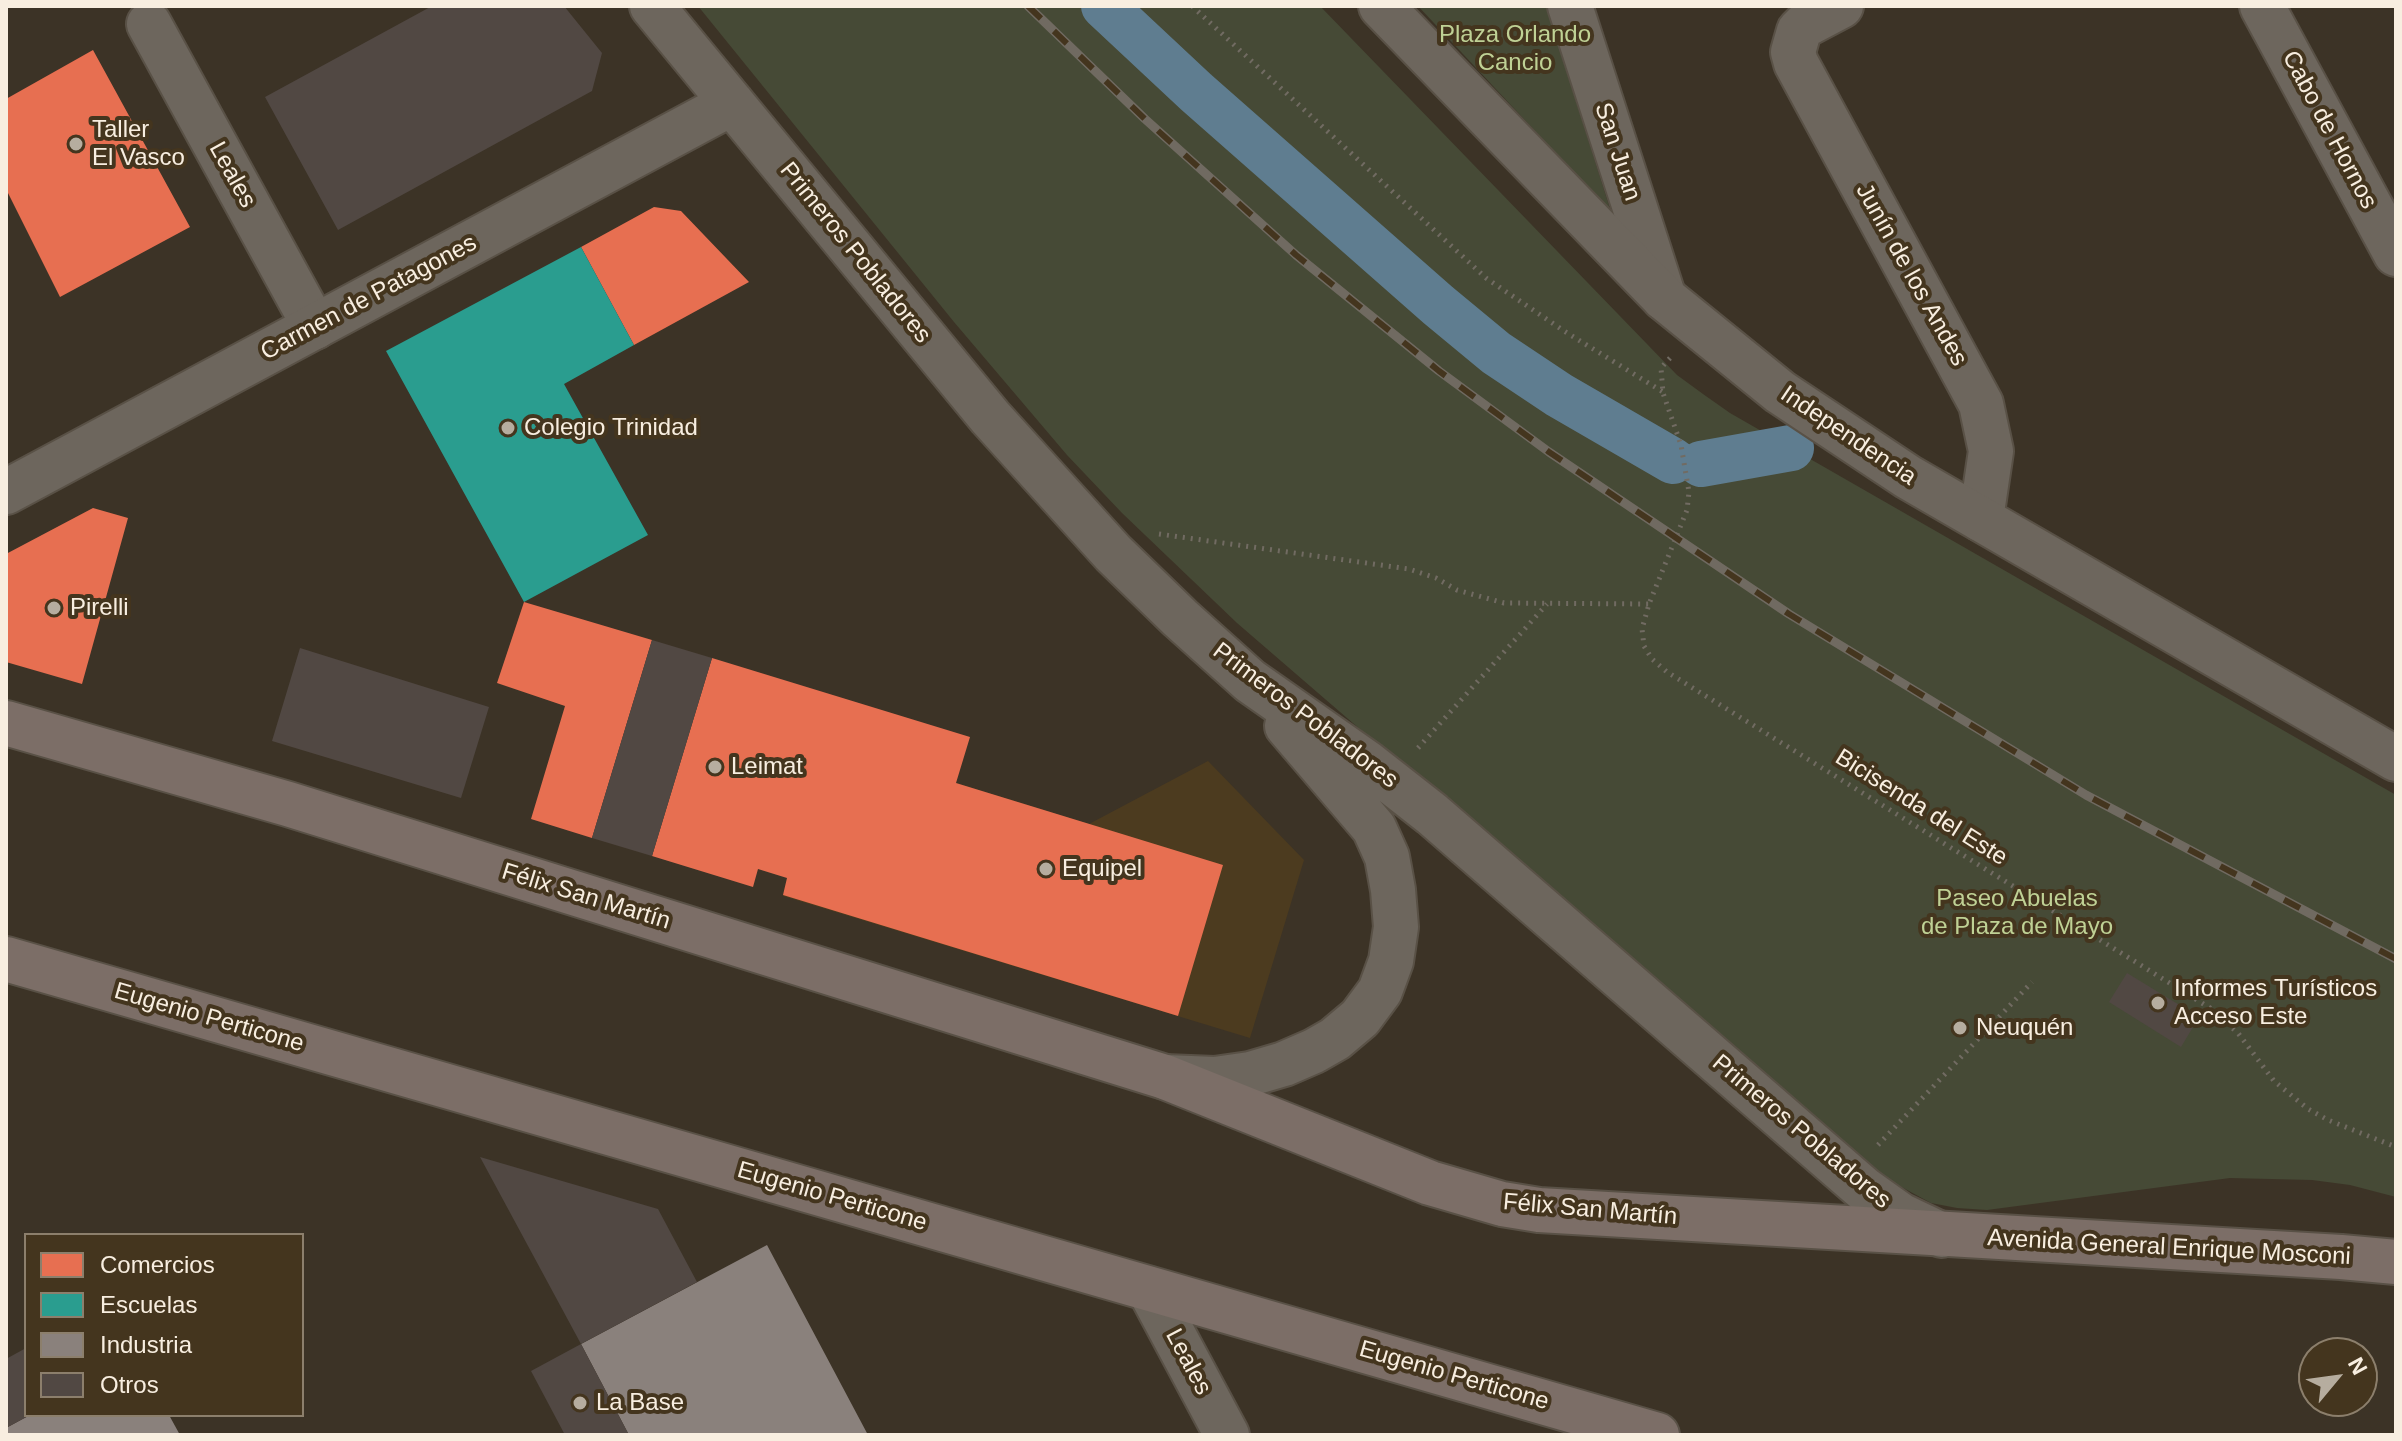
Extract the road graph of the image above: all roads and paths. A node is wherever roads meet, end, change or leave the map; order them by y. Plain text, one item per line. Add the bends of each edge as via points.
1 (652, 6) edge
2 (1192, 6) edge
3 (1381, 6) edge
4 (1570, 6) edge
5 (1841, 6) edge
6 (2262, 6) edge
7 (149, 24) dead end
8 (732, 103) junction
9 (2396, 254) edge
10 (1664, 298) junction
11 (315, 327) junction
12 (6, 492) edge
13 (1981, 519) junction
14 (1163, 544) dead end
15 (1548, 603) junction
16 (1649, 604) junction
17 (1250, 681) junction
18 (6, 723) edge
19 (1408, 759) dead end
20 (2396, 759) edge
21 (6, 959) edge
22 (2032, 982) dead end
23 (1165, 1077) junction
24 (2396, 1147) edge
25 (1869, 1154) dead end
26 (1942, 1235) junction
27 (2396, 1262) edge
28 (1149, 1289) junction
29 (1227, 1435) edge
30 (1657, 1435) edge

1 - 8 main road, Primeros Pobladores
2 - 16 path, Bicisenda del Este via 1486,278 1663,393 1681,445 1689,492 1687,510
3 - 10 main road, Independencia
4 - 10 main road, San Juan
5 - 13 main road, Junín de los Andes via 1805,25 1793,52 1981,404 1991,451
6 - 9 main road, Cabo de Hornos
7 - 11 main road, Leales
8 - 11 main road, Carmen de Patagones
8 - 17 main road, Primeros Pobladores via 1049,484 1113,553
10 - 13 main road, Independencia via 1780,392
11 - 12 main road, Carmen de Patagones
13 - 20 main road, Independencia
14 - 15 path via 1151,533 1409,569 1478,597
15 - 16 path
15 - 19 path
16 - 24 path, Bicisenda del Este via 1644,646 1667,672 2210,1008 2238,1033 2274,1081 2308,1109
17 - 23 main road, Félix San Martín via 1374,828 1393,890 1396,927 1391,961 1380,991 1360,1018 1314,1051 1250,1074
17 - 26 main road, Primeros Pobladores via 1432,814 1865,1190
18 - 23 highway, Félix San Martín via 288,804
21 - 28 highway, Eugenio Perticone
22 - 25 path
23 - 26 highway, Félix San Martín via 1430,1183 1502,1204
26 - 27 highway, Avenida General Enrique Mosconi
28 - 29 main road, Leales
28 - 30 highway, Eugenio Perticone

